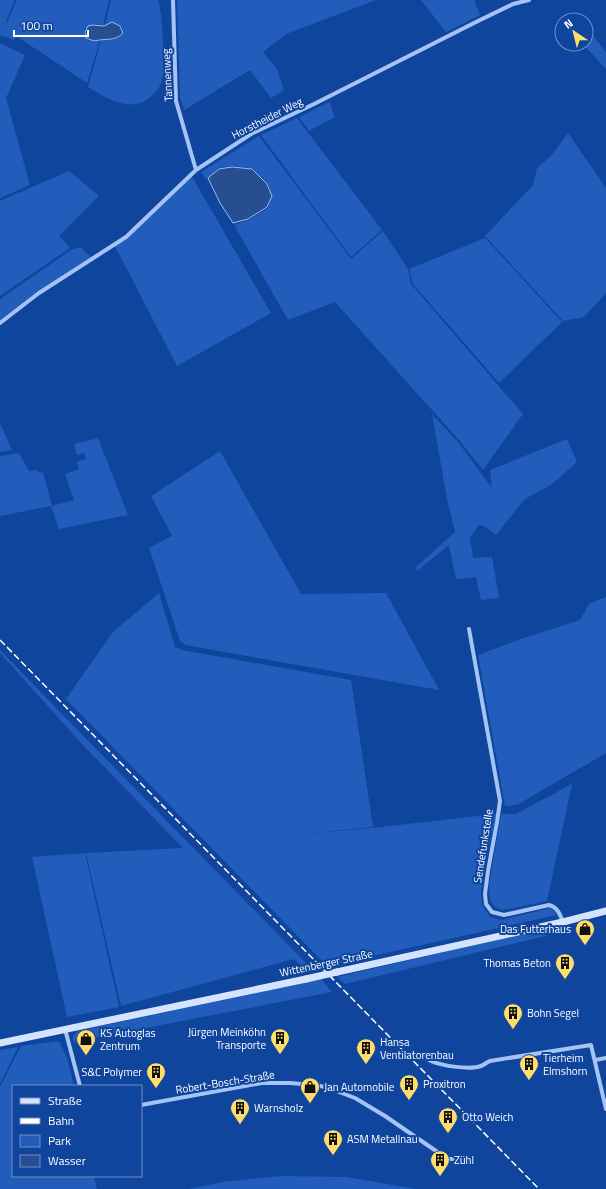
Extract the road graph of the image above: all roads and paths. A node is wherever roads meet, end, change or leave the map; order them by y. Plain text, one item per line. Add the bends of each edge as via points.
1 (173, 0) edge
2 (529, 0) edge
3 (196, 170) junction
4 (0, 323) edge
5 (469, 629) dead end
6 (606, 911) edge
7 (563, 922) junction
8 (65, 1029) junction
9 (0, 1043) edge
10 (420, 1054) dead end
11 (606, 1058) edge
12 (595, 1060) junction
13 (80, 1085) edge
14 (142, 1105) edge
15 (606, 1109) edge
16 (460, 1159) dead end

1 - 3 street, Tannenweg via 176,101
2 - 3 street, Horstheider Weg via 514,4 476,22 252,134
3 - 4 street, Horstheider Weg via 126,237 39,293
5 - 7 street, Sendefunkstelle via 500,801 488,871 486,904 492,912 504,916 549,905 557,910
6 - 7 main road, Wittenberger Straße
7 - 8 main road, Wittenberger Straße, bridge
8 - 9 main road, Wittenberger Straße
8 - 13 street
10 - 12 street via 439,1064 467,1067 592,1044
11 - 12 street
12 - 15 street
14 - 16 street, Robert-Bosch-Straße via 262,1084 313,1085 355,1098 449,1159

